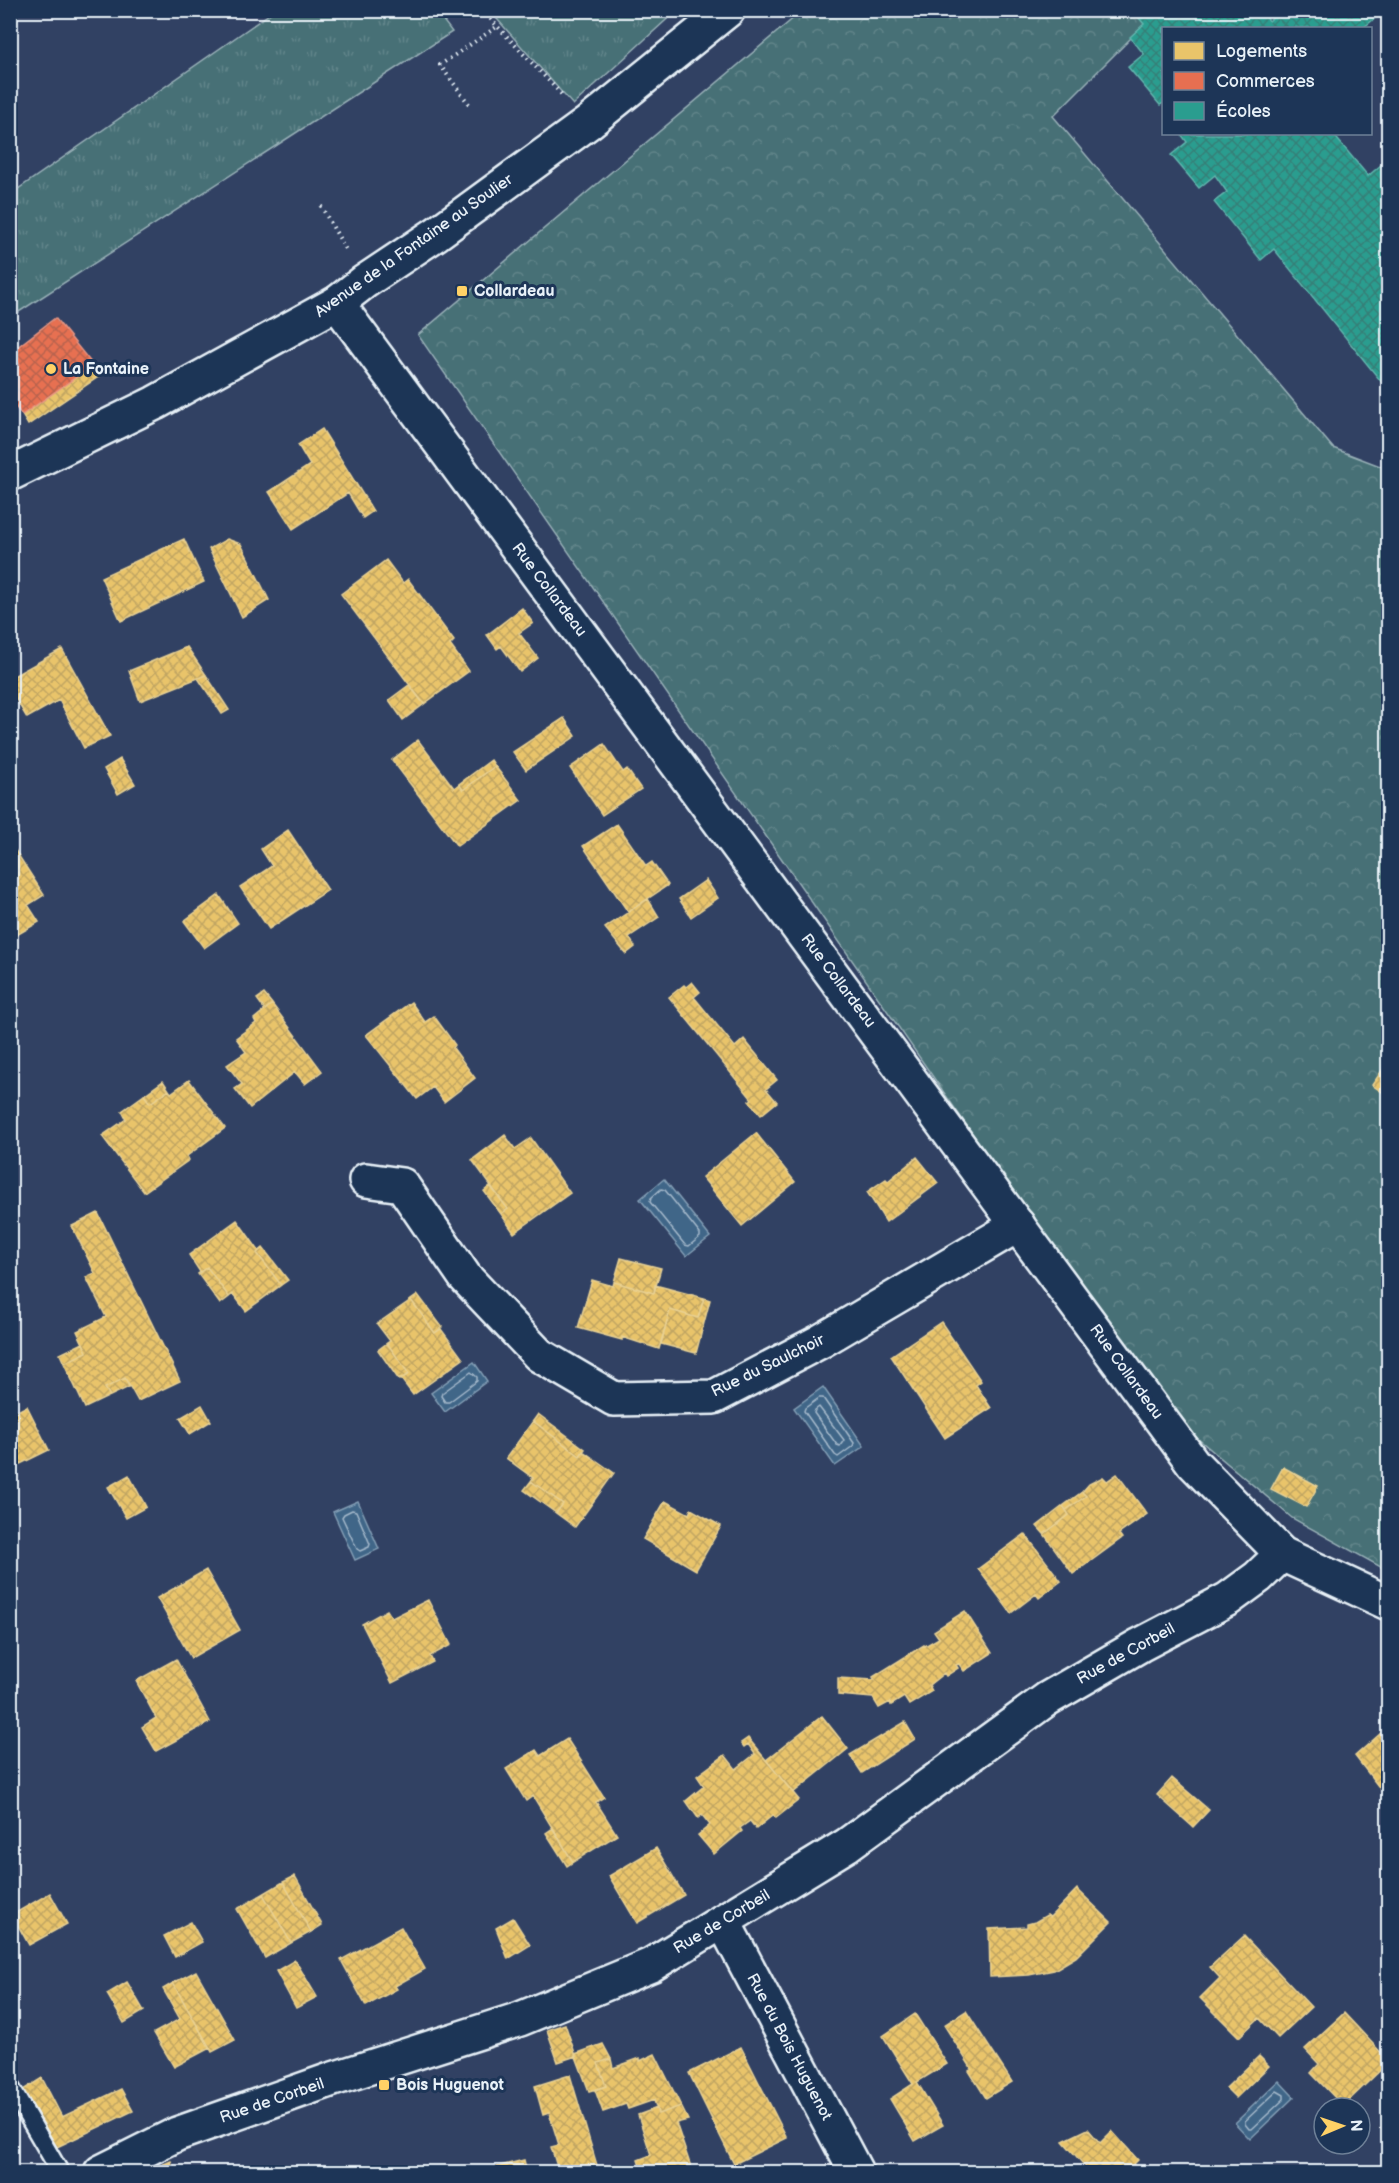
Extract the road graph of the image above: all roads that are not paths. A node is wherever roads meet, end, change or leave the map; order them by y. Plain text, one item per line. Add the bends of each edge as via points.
1 (728, 10) edge
2 (336, 303) junction
3 (10, 474) edge
4 (366, 1180) dead end
5 (1018, 1225) junction
6 (1282, 1554) junction
7 (1389, 1603) edge
8 (723, 1921) junction
9 (10, 2086) edge
10 (60, 2172) edge
11 (101, 2172) edge
12 (856, 2172) edge

1 - 2 street, Avenue de la Fontaine au Soulier via 588,123
2 - 3 street, Avenue de la Fontaine au Soulier via 155,403
2 - 5 street, Rue Collardeau
4 - 5 street, Rue du Saulchoir via 402,1185 465,1277 539,1355 614,1398 714,1397 821,1341
5 - 6 street, Rue Collardeau via 1193,1463
6 - 7 street, Rue Collardeau
6 - 8 street, Rue de Corbeil via 1228,1599 1047,1699 848,1845
8 - 11 street, Rue de Corbeil via 651,1965 531,2014 177,2134
8 - 12 street, Rue du Bois Huguenot
9 - 10 lane

